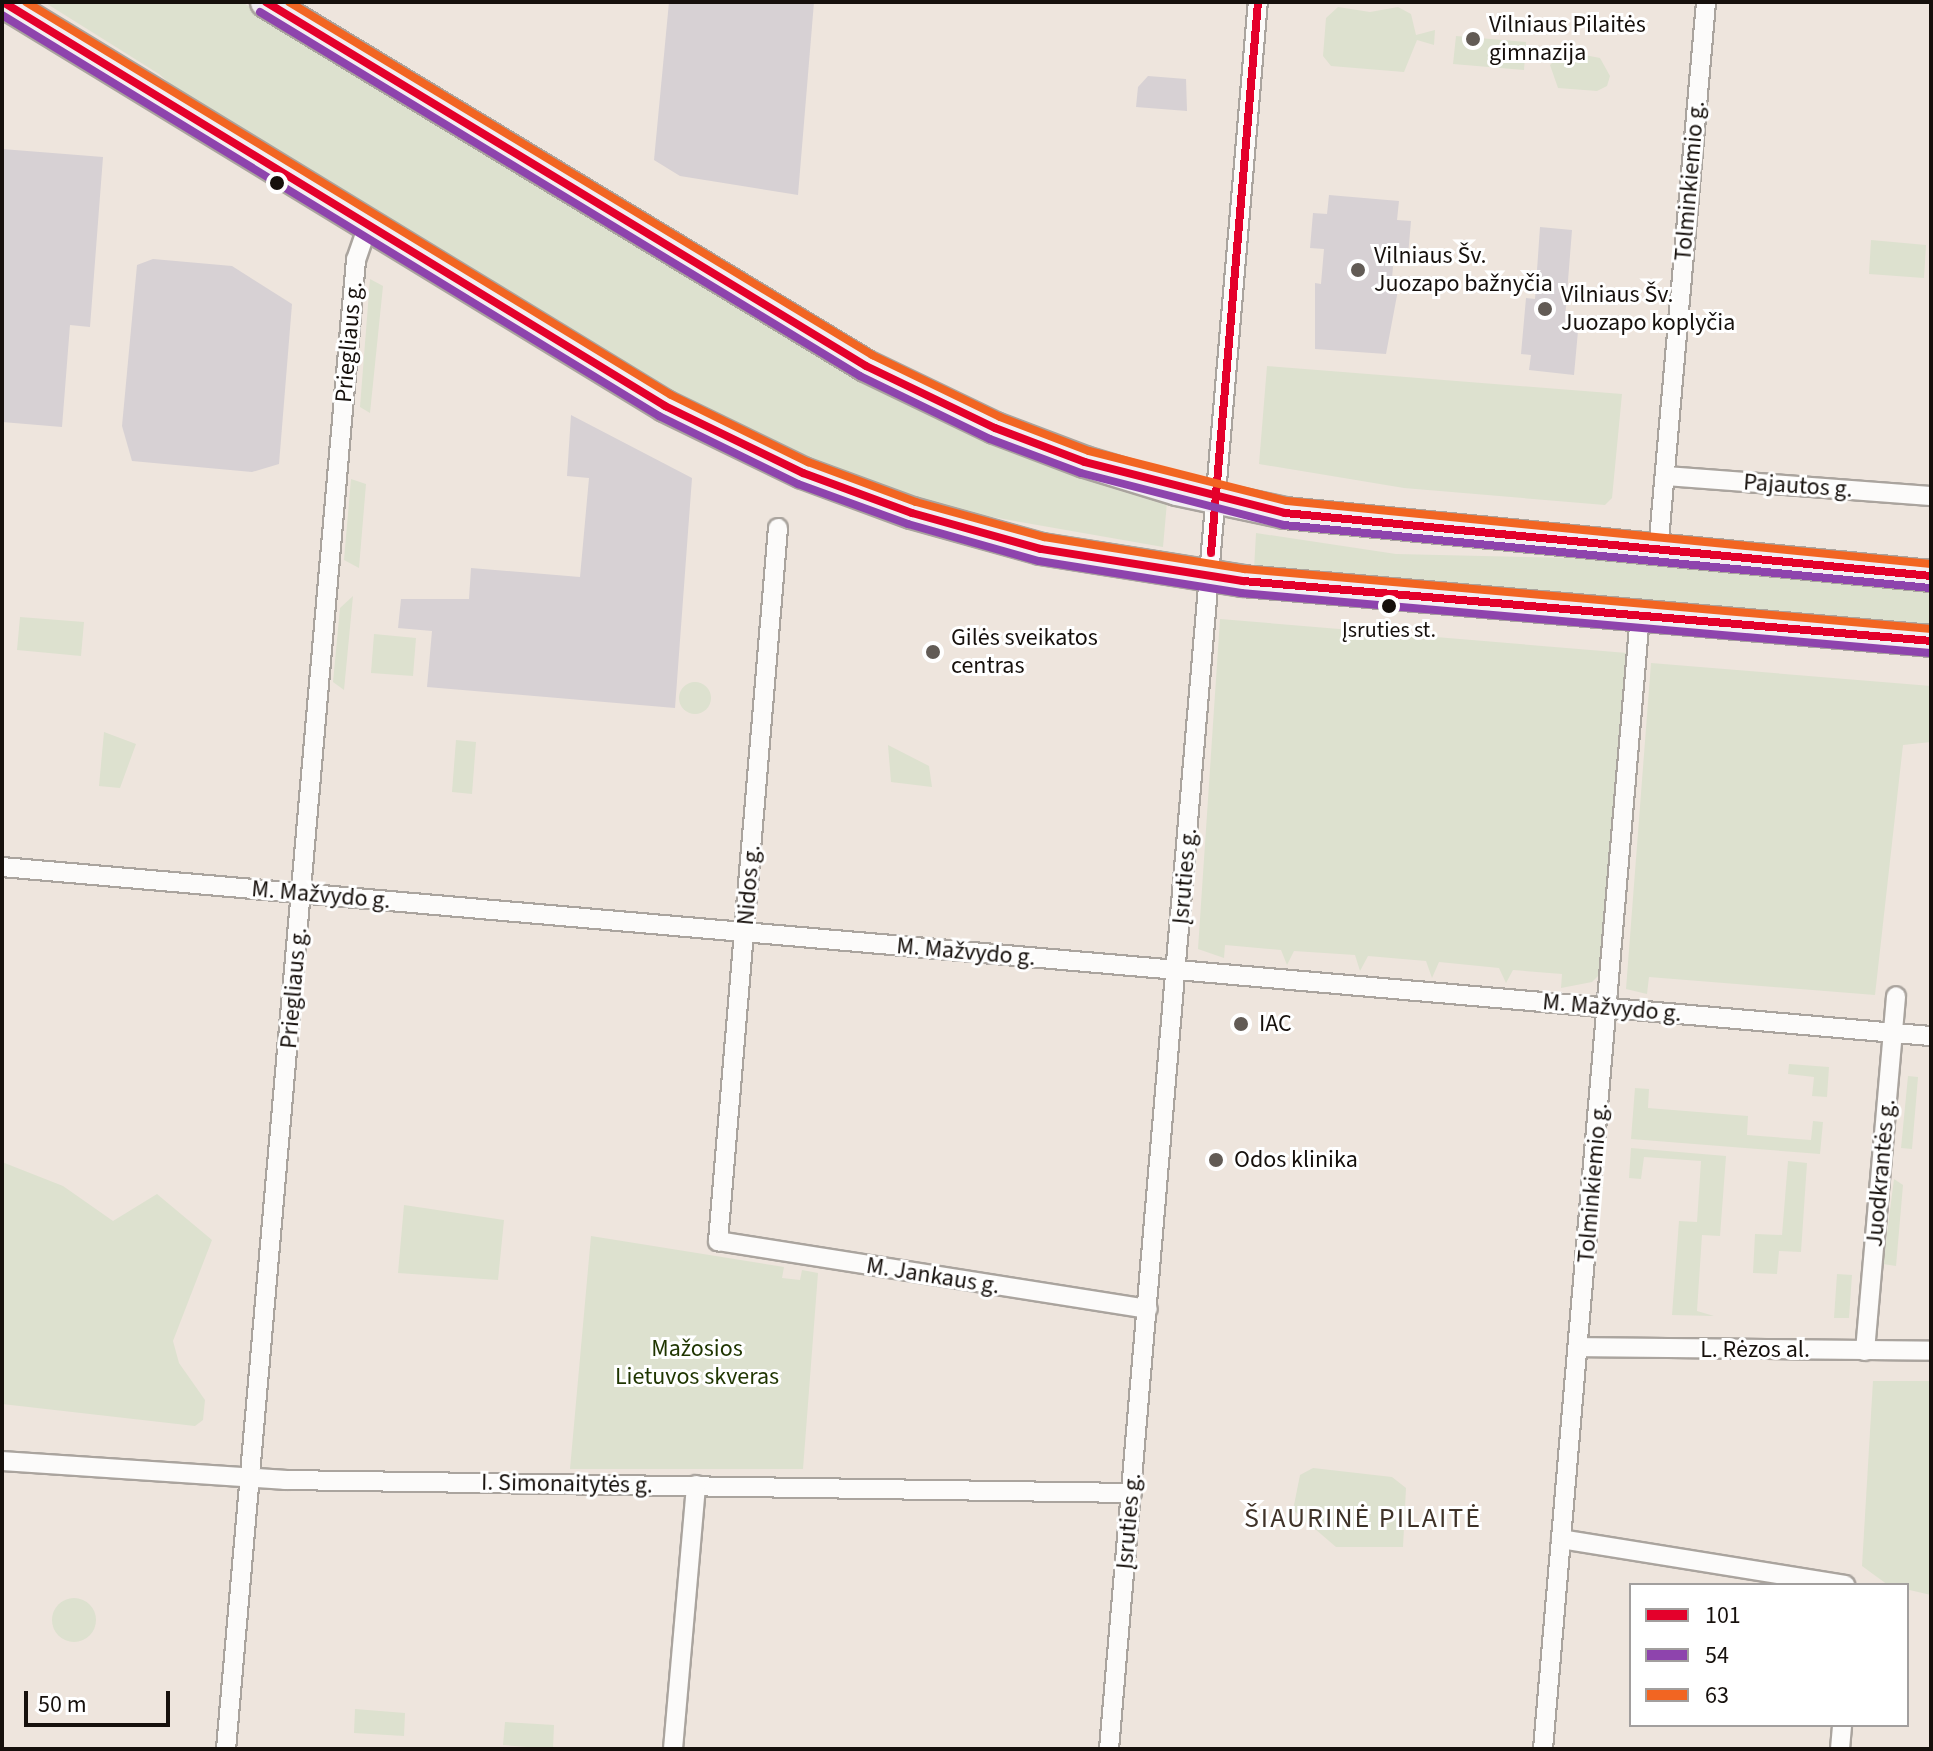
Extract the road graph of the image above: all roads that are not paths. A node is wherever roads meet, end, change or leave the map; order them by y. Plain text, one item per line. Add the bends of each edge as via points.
1 (3, 2) edge
2 (1258, 2) edge
3 (1706, 2) edge
4 (269, 3) edge
5 (367, 228) junction
6 (1665, 476) junction
7 (1931, 496) edge
8 (1214, 499) junction
9 (778, 528) dead end
10 (1658, 551) junction
11 (1209, 576) junction
12 (1931, 576) edge
13 (1640, 616) junction
14 (1931, 641) edge
15 (2, 867) edge
16 (302, 893) junction
17 (745, 932) junction
18 (1177, 971) junction
19 (1896, 996) dead end
20 (1606, 1007) junction
21 (1893, 1032) junction
22 (1931, 1036) edge
23 (718, 1241) joint
24 (1148, 1309) junction
25 (1578, 1347) junction
26 (1865, 1351) junction
27 (1931, 1351) edge
28 (2, 1461) edge
29 (250, 1478) junction
30 (696, 1485) junction
31 (1132, 1493) junction
32 (1561, 1539) junction
33 (1837, 1583) edge
34 (1842, 1727) edge
35 (226, 1749) edge
36 (673, 1749) edge
37 (1109, 1749) edge
38 (1543, 1749) edge
39 (1840, 1749) edge

1 - 5 main road
2 - 8 street, Įsruties g.
3 - 6 street, Tolminkiemio g.
4 - 8 main road via 866,366 1029,441
5 - 11 main road via 665,406 803,473 1015,543
5 - 16 street, Priegliaus g. via 356,260
6 - 7 street, Pajautos g.
6 - 10 street, Tolminkiemio g.
8 - 10 main road via 1385,526
8 - 11 street, Įsruties g.
9 - 17 street, Nidos g.
10 - 12 main road
11 - 13 main road
11 - 18 street, Įsruties g.
13 - 14 main road
13 - 20 street, Tolminkiemio g.
15 - 16 street, M. Mažvydo g.
16 - 17 street, M. Mažvydo g.
16 - 29 street, Priegliaus g.
17 - 18 street, M. Mažvydo g.
17 - 23 street, Nidos g.
18 - 20 street, M. Mažvydo g.
18 - 24 street, Įsruties g.
19 - 21 street, Juodkrantės g.
20 - 21 street, M. Mažvydo g.
20 - 25 street, Tolminkiemio g.
21 - 22 street, M. Mažvydo g.
21 - 26 street, Juodkrantės g.
23 - 24 street, M. Jankaus g.
24 - 31 street, Įsruties g.
25 - 26 street, L. Rėzos al.
25 - 32 street, Tolminkiemio g.
26 - 27 street, L. Rėzos al.
28 - 29 street, I. Simonaitytės g.
29 - 30 street, I. Simonaitytės g.
29 - 35 street, Priegliaus g.
30 - 31 street, I. Simonaitytės g.
30 - 36 street
31 - 37 street, Įsruties g.
32 - 33 street
32 - 38 street, Tolminkiemio g.
34 - 39 street

